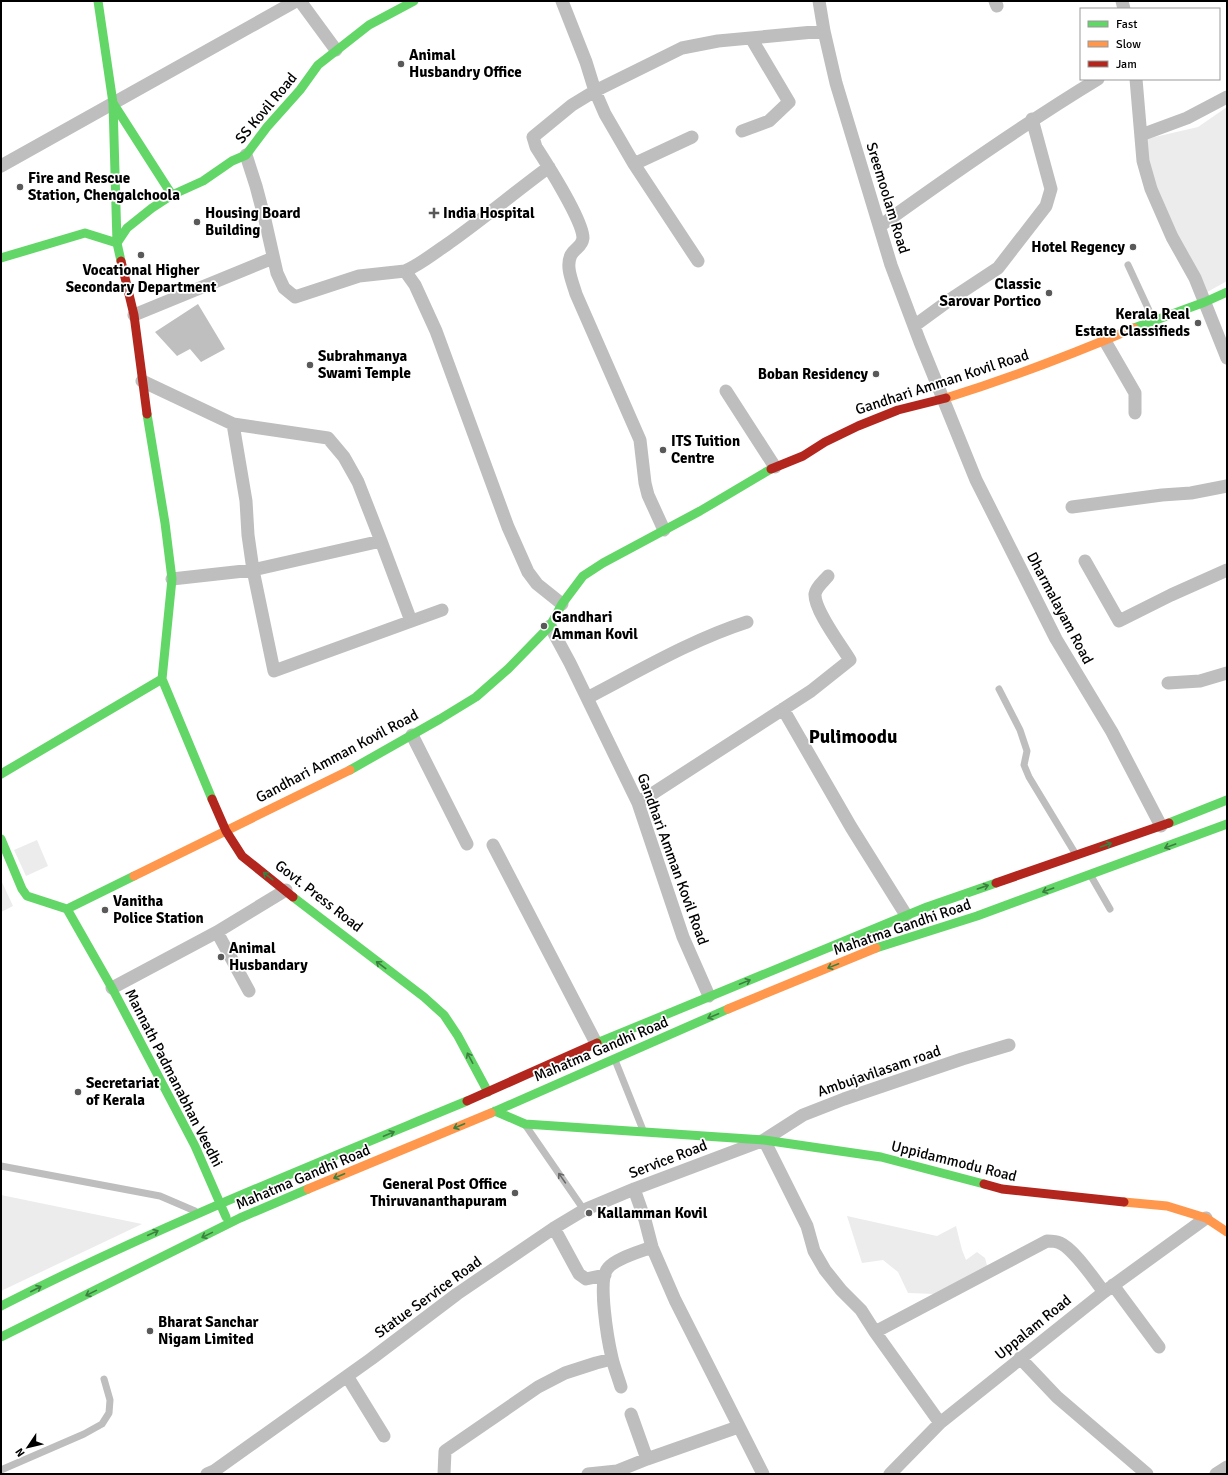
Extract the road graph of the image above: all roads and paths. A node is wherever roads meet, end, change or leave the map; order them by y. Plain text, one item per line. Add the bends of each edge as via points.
1 (98, 1) edge
2 (296, 1) edge
3 (300, 1) edge
4 (414, 1) edge
5 (562, 1) edge
6 (819, 1) edge
7 (824, 32) junction
8 (751, 38) junction
9 (336, 50) junction
10 (1096, 80) edge
11 (1136, 80) edge
12 (595, 91) junction
13 (1227, 97) edge
14 (113, 104) junction
15 (1032, 119) junction
16 (742, 131) dead end
17 (1141, 135) junction
18 (692, 137) dead end
19 (246, 155) junction
20 (634, 164) junction
21 (1, 166) edge
22 (549, 167) junction
23 (172, 195) junction
24 (880, 226) junction
25 (117, 243) junction
26 (1, 258) edge
27 (273, 258) junction
28 (698, 261) dead end
29 (1128, 266) dead end
30 (405, 271) junction
31 (1227, 292) edge
32 (1205, 302) junction
33 (134, 315) junction
34 (1153, 320) junction
35 (914, 326) junction
36 (1105, 341) junction
37 (1227, 358) edge
38 (142, 381) junction
39 (726, 391) dead end
40 (944, 399) junction
41 (1135, 413) dead end
42 (233, 424) junction
43 (775, 467) junction
44 (1227, 486) edge
45 (1072, 507) dead end
46 (664, 530) junction
47 (381, 541) junction
48 (1085, 561) dead end
49 (253, 570) junction
50 (1227, 570) edge
51 (828, 576) dead end
52 (172, 579) junction
53 (562, 604) junction
54 (442, 610) dead end
55 (411, 622) junction
56 (748, 622) dead end
57 (550, 626) junction
58 (1227, 673) edge
59 (162, 679) junction
60 (1168, 683) dead end
61 (999, 689) dead end
62 (587, 698) junction
63 (783, 709) junction
64 (412, 735) junction
65 (1, 774) edge
66 (1227, 800) edge
67 (638, 803) junction
68 (1227, 824) edge
69 (1161, 826) junction
70 (226, 831) junction
71 (1, 839) edge
72 (467, 844) dead end
73 (493, 845) dead end
74 (1076, 855) junction
75 (1090, 875) junction
76 (286, 890) junction
77 (67, 909) junction
78 (1110, 909) dead end
79 (906, 915) junction
80 (218, 932) junction
81 (112, 988) junction
82 (249, 991) dead end
83 (709, 996) junction
84 (596, 1043) junction
85 (1009, 1045) dead end
86 (615, 1058) junction
87 (488, 1092) junction
88 (495, 1111) junction
89 (525, 1124) junction
90 (644, 1132) junction
91 (764, 1140) junction
92 (1, 1166) edge
93 (634, 1189) junction
94 (220, 1203) junction
95 (584, 1210) junction
96 (200, 1212) junction
97 (1206, 1218) junction
98 (229, 1224) junction
99 (554, 1228) junction
100 (1227, 1232) edge
101 (652, 1247) junction
102 (605, 1275) junction
103 (1108, 1288) junction
104 (1, 1306) edge
105 (874, 1332) junction
106 (1, 1337) edge
107 (1159, 1347) dead end
108 (1020, 1358) junction
109 (612, 1359) junction
110 (347, 1376) junction
111 (104, 1379) dead end
112 (621, 1386) dead end
113 (631, 1414) dead end
114 (940, 1422) junction
115 (738, 1428) junction
116 (384, 1436) dead end
117 (646, 1459) junction
118 (1227, 1466) edge
119 (633, 1469) edge
120 (1, 1470) edge
121 (207, 1474) edge
122 (444, 1474) edge
123 (588, 1474) edge
124 (762, 1474) edge
125 (890, 1474) edge
126 (1147, 1474) edge
127 (1216, 1474) edge

1 - 14 street
2 - 14 street
3 - 9 street
4 - 9 street, SS Kovil Road via 369,25
5 - 12 street
6 - 7 street, Sreemoolam Road
7 - 8 street
7 - 24 street, Sreemoolam Road via 836,83
8 - 12 street via 682,48
8 - 16 street via 789,102 769,121
9 - 19 street, SS Kovil Road via 318,65
10 - 15 street
11 - 17 street
12 - 20 street via 605,114
12 - 22 street via 572,105 533,137 536,147
13 - 17 street via 1187,118
14 - 21 street
14 - 23 street
14 - 25 street
15 - 24 street
15 - 35 street via 1050,189 1046,206 998,268
17 - 32 street via 1143,161 1151,189
18 - 20 street
19 - 23 street, SS Kovil Road via 232,161 203,181
19 - 27 street via 262,206
20 - 28 street
22 - 30 street via 482,219 418,265
22 - 46 street via 577,219 583,236 582,244 571,255 569,265 576,294 640,440 648,495
23 - 25 street, SS Kovil Road via 127,228
24 - 35 street, Sreemoolam Road via 891,265
25 - 26 street via 85,233
25 - 33 street
27 - 30 street via 284,288 295,297 359,276
27 - 33 street
29 - 34 lane
30 - 53 street via 436,331 508,527 528,572 537,584
31 - 32 street, Gandhari Amman Kovil Road
32 - 34 street, Gandhari Amman Kovil Road
32 - 37 street
33 - 38 street
34 - 36 street, Gandhari Amman Kovil Road
35 - 40 street, Sreemoolam Road
36 - 40 street, Gandhari Amman Kovil Road via 989,385
36 - 41 street via 1135,393
38 - 42 street
38 - 52 street
39 - 43 street
40 - 43 street, Gandhari Amman Kovil Road via 898,410 858,426 803,456
40 - 69 street, Dharmalayam Road via 976,480 1056,639 1112,732
42 - 47 street via 328,438 344,457 358,482
42 - 49 street via 246,501
43 - 46 street, Gandhari Amman Kovil Road via 746,486
44 - 45 street via 1191,493 1162,494
46 - 53 street, Gandhari Amman Kovil Road via 583,576
47 - 49 street
47 - 55 street
48 - 50 street via 1119,621
49 - 52 street
49 - 55 street via 274,671
51 - 63 street via 815,592 816,600 821,614 850,660
52 - 59 street
53 - 57 street, Gandhari Amman Kovil Road
54 - 55 street
56 - 62 street via 721,630
57 - 62 street, Gandhari Amman Kovil Road
57 - 64 street, Gandhari Amman Kovil Road via 476,697
58 - 60 street via 1200,681
59 - 65 street
59 - 70 street, Govt. Press Road
61 - 74 lane via 1020,730 1027,751 1024,765 1029,777
62 - 67 street, Gandhari Amman Kovil Road
63 - 67 street
63 - 79 street via 851,827
64 - 70 street, Gandhari Amman Kovil Road via 363,763
64 - 72 street
66 - 69 street, Mahatma Gandhi Road
67 - 83 street, Gandhari Amman Kovil Road via 683,937
68 -> 75 street, Mahatma Gandhi Road
74 -> 69 street, Mahatma Gandhi Road
76 -> 70 street, Govt. Press Road via 242,856
70 - 77 street, Gandhari Amman Kovil Road
71 - 77 street via 27,896
73 - 84 street
79 -> 74 street, Mahatma Gandhi Road
75 - 78 lane
75 -> 86 street, Mahatma Gandhi Road via 868,952
76 - 80 street
87 -> 76 street, Govt. Press Road via 444,1015 424,996
77 - 81 street, Mannath Padmanabhan Veedhi
83 -> 79 street, Mahatma Gandhi Road
80 - 81 street
80 - 82 street
81 - 94 street, Mannath Padmanabhan Veedhi via 195,1146
83 - 84 street, Mahatma Gandhi Road
84 - 87 street, Mahatma Gandhi Road
85 - 91 street, Ambujavilasam road via 844,1099 803,1115
86 - 88 street, Mahatma Gandhi Road
86 - 90 lane
87 - 88 street, Govt. Press Road
94 -> 87 street, Mahatma Gandhi Road
88 - 89 street, Uppidammodu Road
88 -> 98 street, Mahatma Gandhi Road
89 - 90 street, Uppidammodu Road
95 -> 89 lane
90 - 91 street, Uppidammodu Road
91 - 93 street, Service Road
91 - 97 street, Uppidammodu Road via 881,1157 1002,1189 1168,1206
91 - 105 street via 807,1226 814,1252 841,1290 861,1310
92 - 96 lane via 160,1196
93 - 95 street, Service Road
93 - 101 street
94 - 96 street, Mahatma Gandhi Road
94 - 98 street, Mannath Padmanabhan Veedhi
95 - 99 street, Statue Service Road
104 -> 96 street, Mahatma Gandhi Road
97 - 100 street, Uppidammodu Road
97 - 103 street, Uppalam Road
98 -> 106 street, Mahatma Gandhi Road
99 - 102 street via 579,1274 586,1279
99 - 110 street, Statue Service Road via 457,1294
101 - 102 street via 617,1261 609,1266
101 - 115 street
102 - 109 street via 603,1295
103 - 105 street via 1065,1246 1058,1242 1047,1242
103 - 107 street
103 - 108 street, Uppalam Road
105 - 114 street
108 - 114 street, Uppalam Road
108 - 126 street via 1057,1397
109 - 112 street
109 - 122 street via 565,1373 538,1387 445,1450
110 - 116 street
110 - 121 street, Statue Service Road
111 - 120 lane via 110,1400 109,1413 102,1424
113 - 117 street
114 - 125 street, Uppalam Road
115 - 117 street
115 - 124 street
117 - 119 street
118 - 127 street
119 - 123 street

